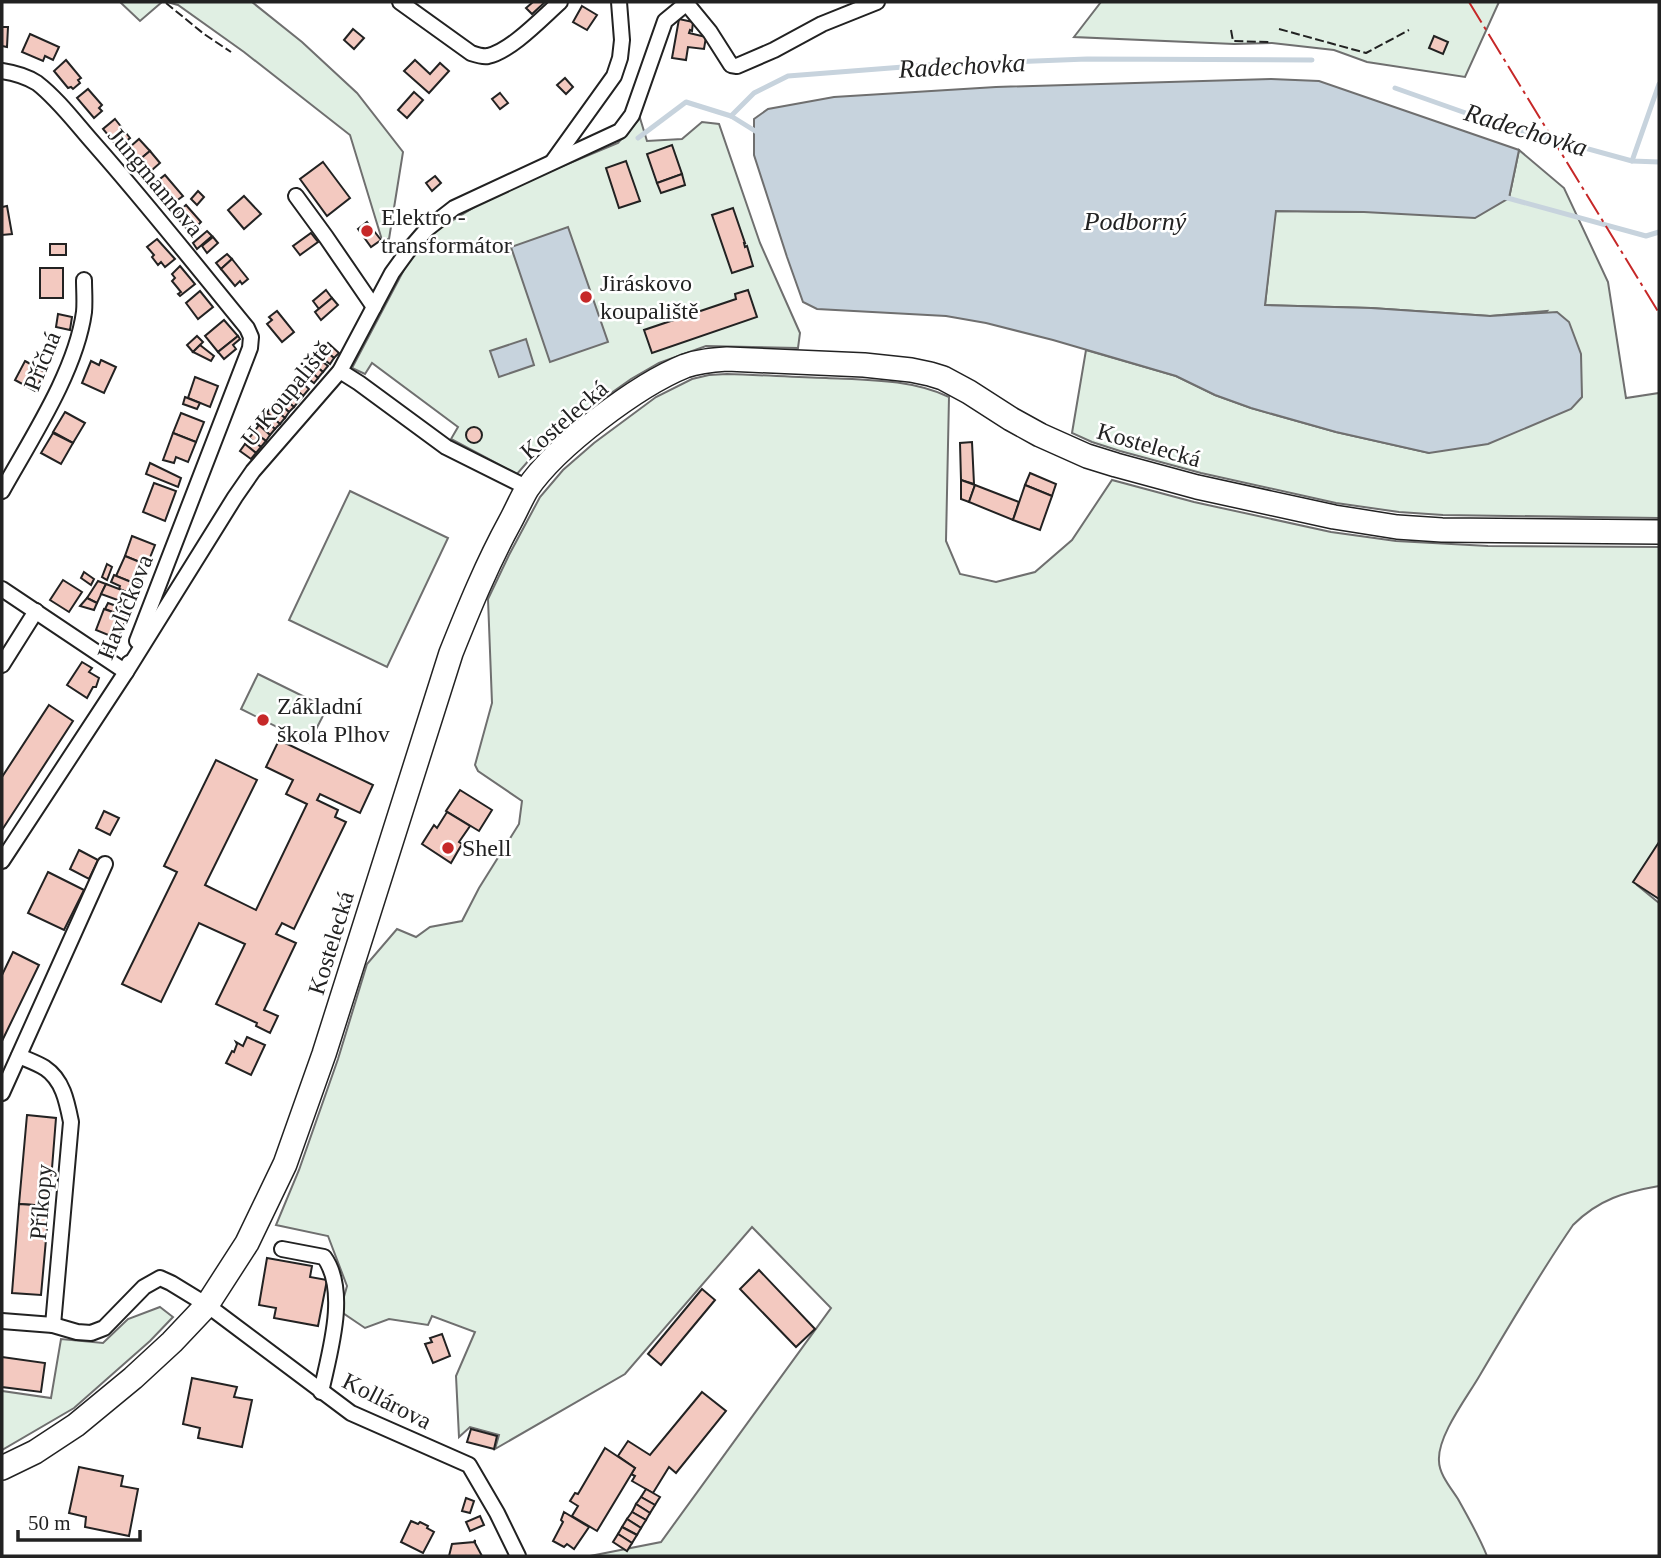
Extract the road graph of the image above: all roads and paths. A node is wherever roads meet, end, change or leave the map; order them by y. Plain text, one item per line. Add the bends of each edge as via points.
1 (400, 2) edge
2 (560, 2) edge
3 (619, 2) edge
4 (877, 2) edge
5 (687, 3) edge
6 (2, 71) edge
7 (552, 162) junction
8 (296, 196) dead end
9 (84, 279) dead end
10 (374, 307) junction
11 (250, 348) joint
12 (340, 371) junction
13 (528, 488) junction
14 (2, 491) edge
15 (1659, 532) edge
16 (2, 589) edge
17 (36, 611) junction
18 (2, 665) edge
19 (126, 672) junction
20 (2, 861) edge
21 (105, 864) dead end
22 (19, 1056) junction
23 (2, 1093) edge
24 (282, 1249) dead end
25 (207, 1305) junction
26 (2, 1321) edge
27 (53, 1325) junction
28 (321, 1392) junction
29 (2, 1468) edge
30 (518, 1556) edge

1 - 2 street via 479,56 500,52
3 - 7 street via 621,58 614,76
4 - 5 street via 737,66 731,65
5 - 7 street, U Koupaliště via 665,20 632,115 620,131
6 - 11 street, Jungmannova via 17,73 50,94 247,328
7 - 10 street, U Koupaliště via 454,208 427,229 392,273
8 - 10 street
9 - 14 street, Příčná via 84,312 73,358
10 - 12 street, U Koupaliště
11 - 19 street, Havlíčkova
12 - 13 street via 446,447
12 - 19 street, U Koupaliště via 253,471
13 - 15 main road, Kostelecká via 584,431 649,384 706,360 758,360 864,365 930,374 1087,456 1197,487 1334,517 1442,530
13 - 25 main road, Kostelecká via 495,548 451,653 285,1164 247,1243
16 - 17 street
17 - 18 street
17 - 19 street
19 - 20 street, Havlíčkova
21 - 22 street
22 - 23 street
22 - 27 street, Příkopy via 55,1078 66,1095 71,1122
24 - 28 street via 324,1256 331,1267 336,1298 334,1333
25 - 27 street, Kollárova via 160,1278 144,1287 104,1328 91,1333
25 - 28 street, Kollárova
25 - 29 main road, Kostelecká via 133,1378 76,1424
26 - 27 street
28 - 30 street, Kollárova via 351,1413 469,1465

